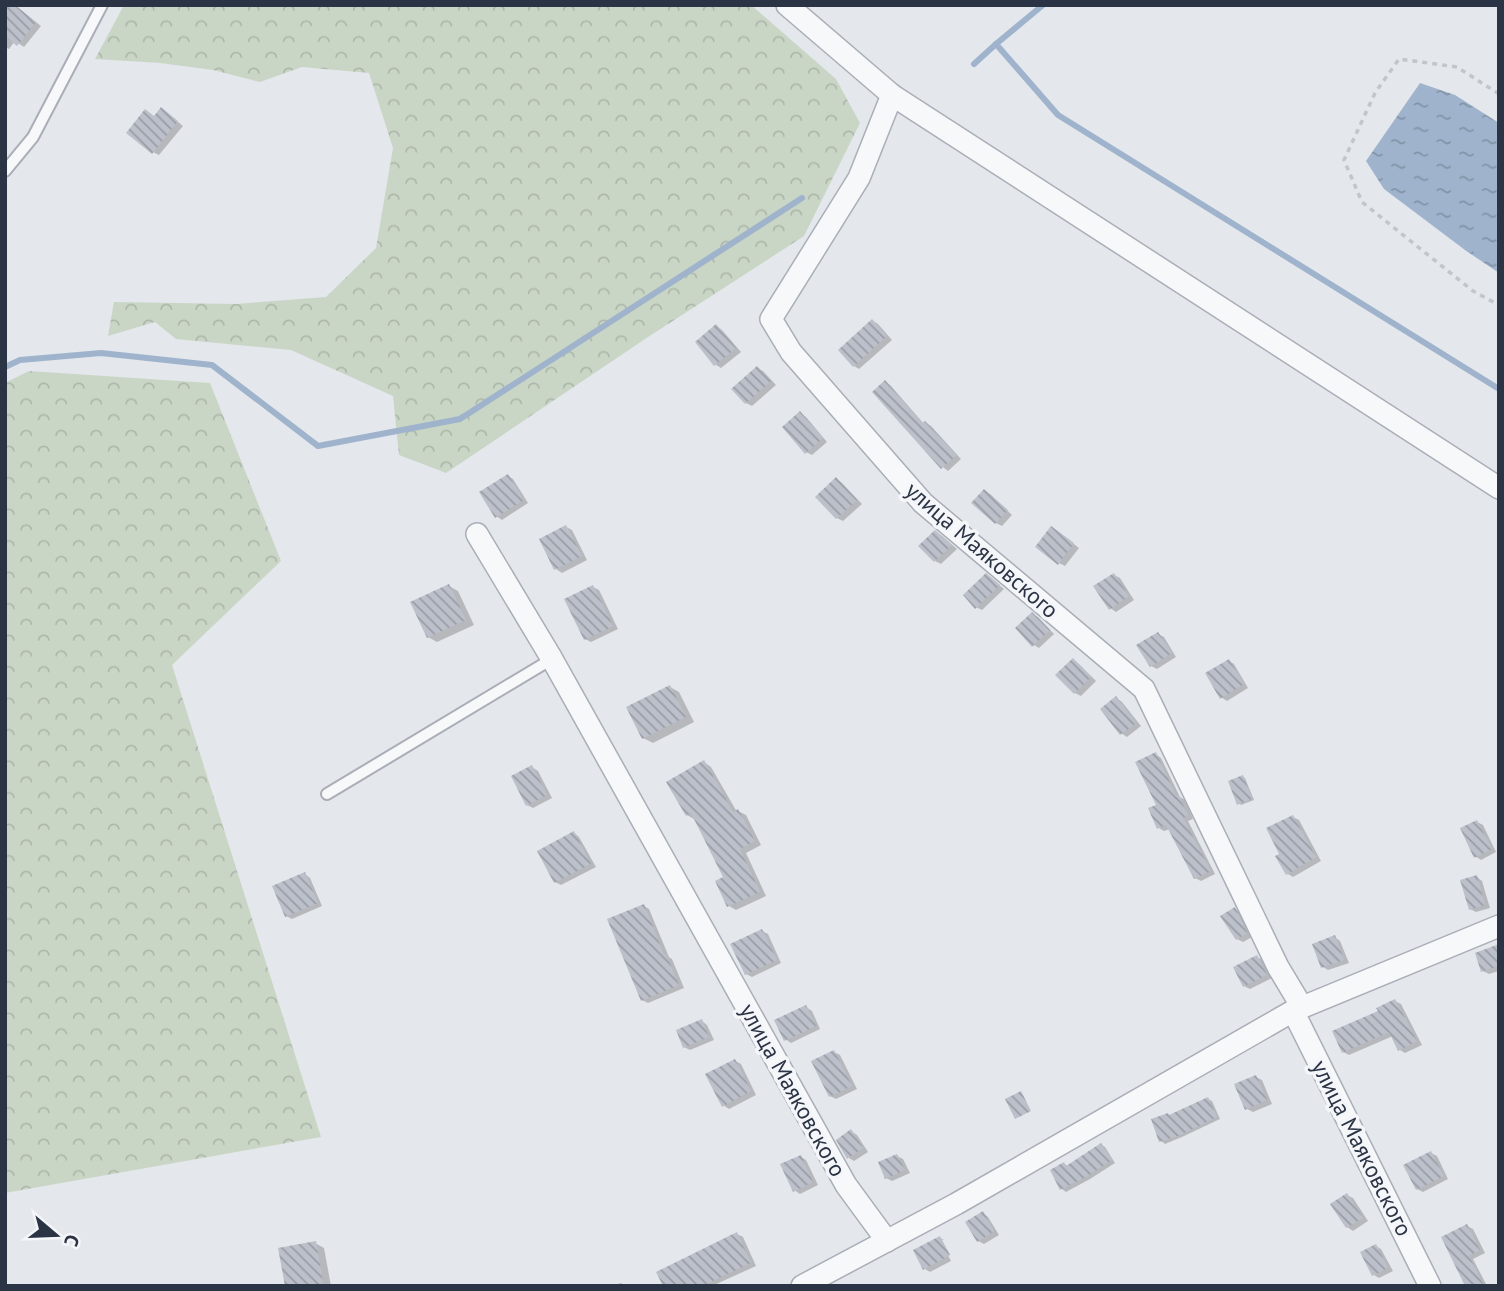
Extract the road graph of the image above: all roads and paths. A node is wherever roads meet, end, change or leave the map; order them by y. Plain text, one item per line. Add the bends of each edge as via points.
1 (102, 5) edge
2 (787, 5) edge
3 (1499, 94) edge
4 (892, 95) junction
5 (5, 172) edge
6 (1499, 305) edge
7 (1499, 488) edge
8 (477, 534) dead end
9 (552, 659) junction
10 (327, 794) dead end
11 (1499, 926) edge
12 (1297, 1009) junction
13 (887, 1241) junction
14 (802, 1286) edge
15 (1430, 1286) edge

1 - 5 lane via 33,137
2 - 4 street
3 - 6 path via 1457,67 1399,59 1375,93 1344,160 1362,202 1473,291
4 - 7 street
4 - 12 street, улица Маяковского via 859,178 771,319 791,352 923,503 1144,689
8 - 9 street, улица Маяковского
9 - 10 lane
9 - 13 street, улица Маяковского via 846,1185
11 - 12 street
12 - 13 street
12 - 15 street, улица Маяковского
13 - 14 street

